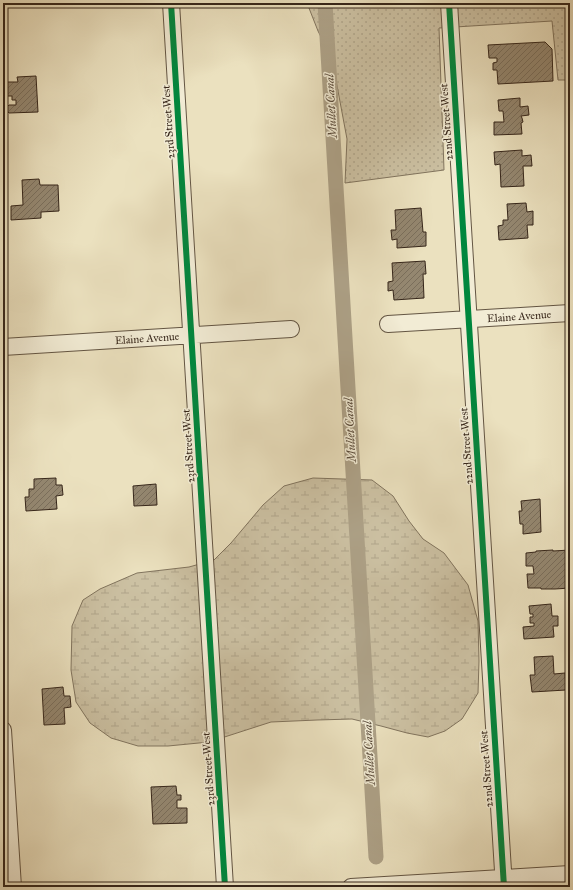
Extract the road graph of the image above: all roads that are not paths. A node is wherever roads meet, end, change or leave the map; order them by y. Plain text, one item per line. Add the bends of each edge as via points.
1 (170, 3) edge
2 (449, 3) edge
3 (570, 313) edge
4 (468, 319) junction
5 (388, 324) dead end
6 (291, 329) dead end
7 (191, 336) junction
8 (3, 347) edge
9 (3, 730) edge
10 (570, 874) edge
11 (504, 883) edge
12 (13, 887) edge
13 (225, 887) edge
14 (351, 887) edge

1 - 7 street, 23rd Street West
2 - 4 street, 22nd Street West
3 - 4 street, Elaine Avenue
4 - 5 street, Elaine Avenue
4 - 11 street, 22nd Street West
6 - 7 street, Elaine Avenue
7 - 8 street, Elaine Avenue
7 - 13 street, 23rd Street West
9 - 12 street
10 - 11 street
11 - 14 street

